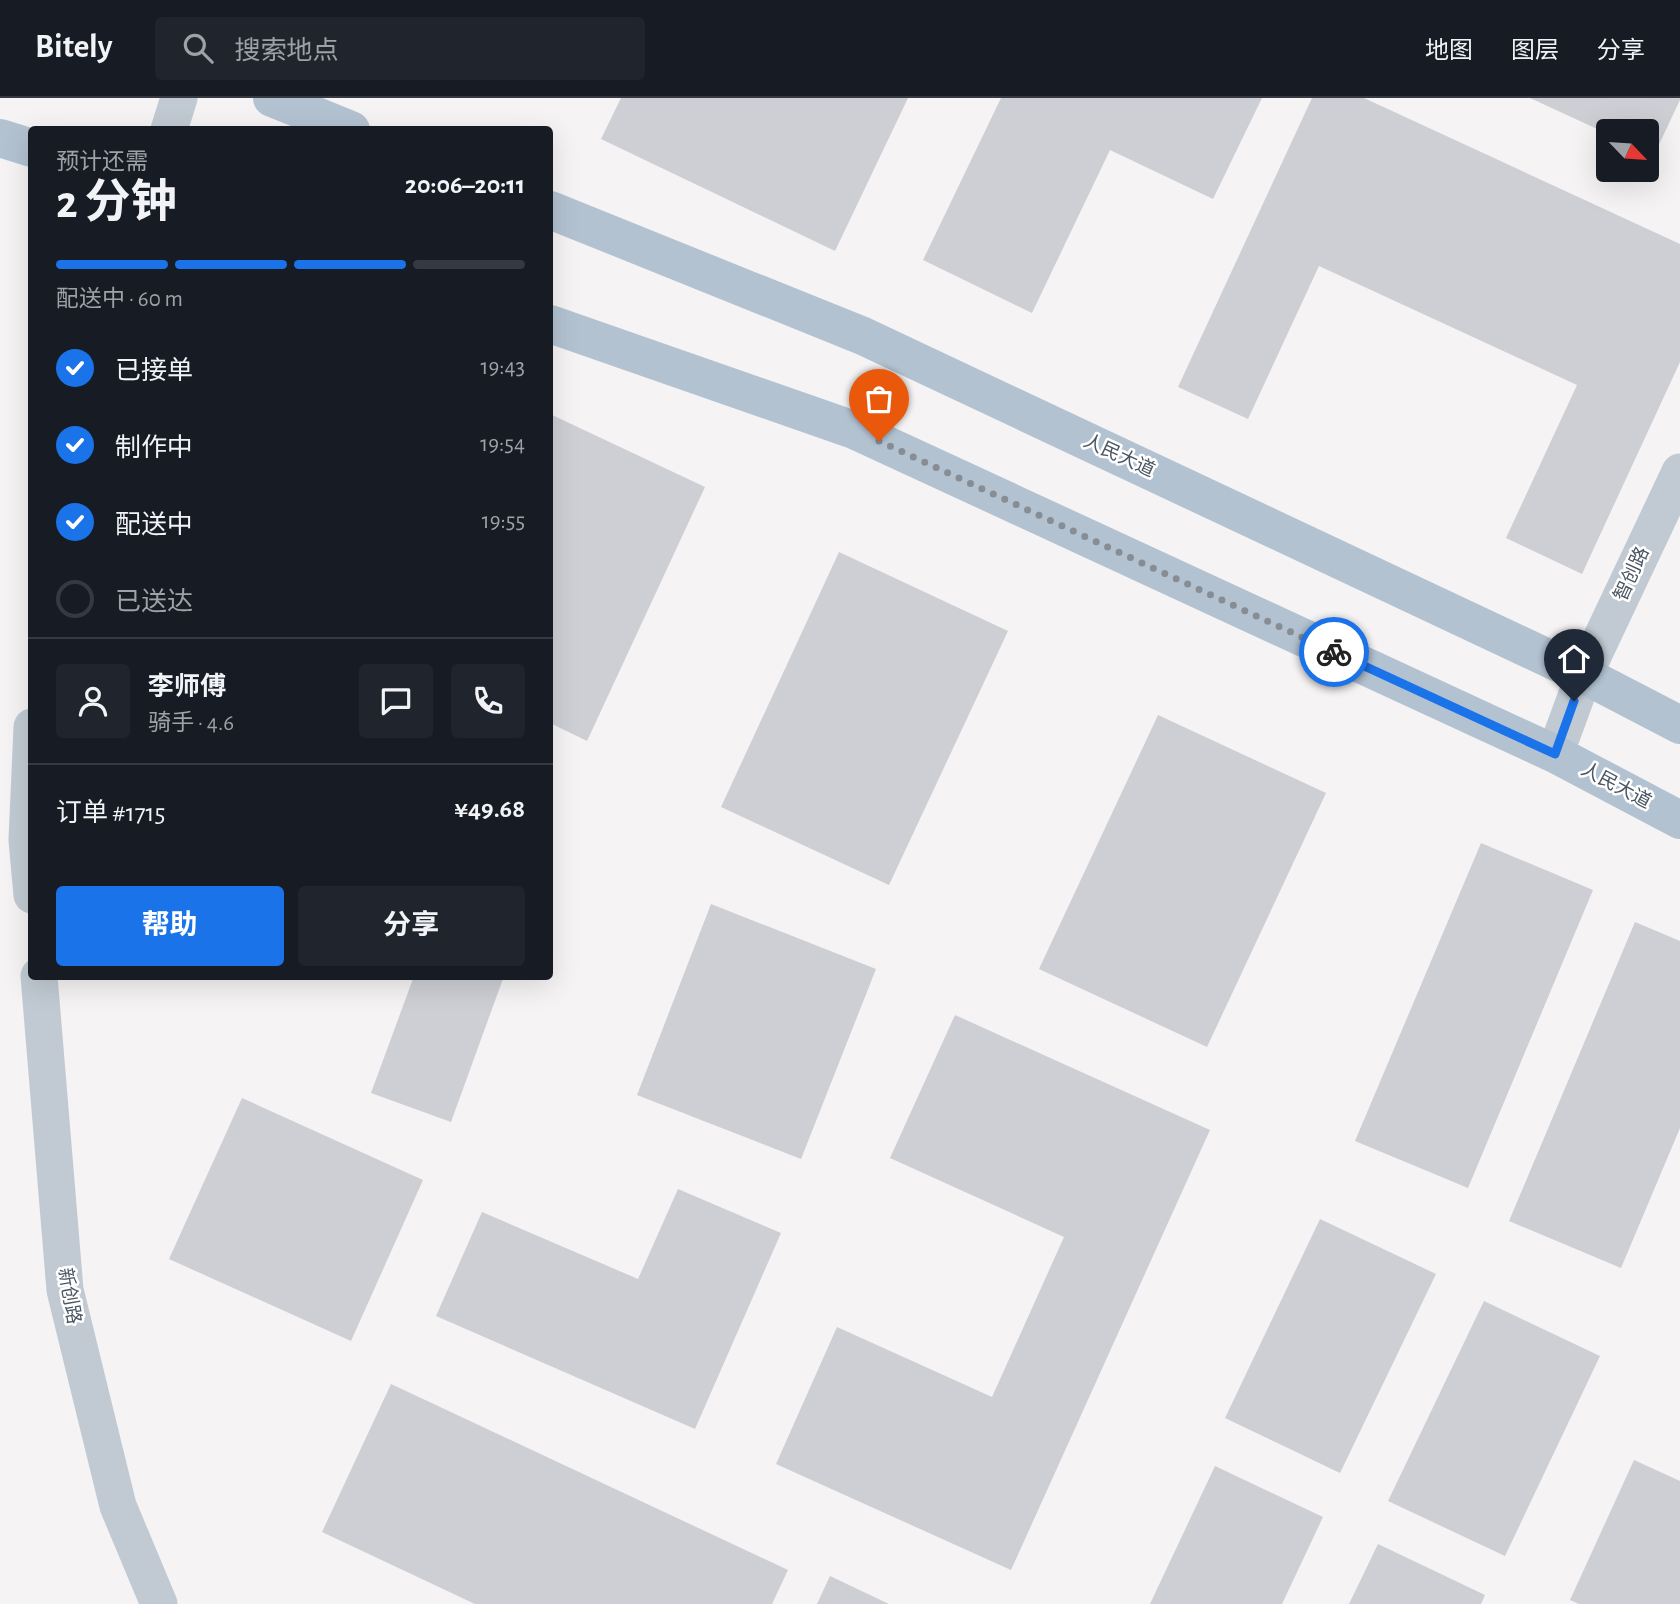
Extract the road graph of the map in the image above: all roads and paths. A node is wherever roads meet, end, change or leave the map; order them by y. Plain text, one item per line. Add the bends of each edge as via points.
1 (179, 98) edge
2 (272, 98) edge
3 (170, 126) edge
4 (341, 126) edge
5 (0, 138) edge
6 (28, 147) edge
7 (553, 210) edge
8 (553, 325) edge
9 (1680, 472) edge
10 (1584, 675) junction
11 (1680, 725) edge
12 (1555, 754) junction
13 (28, 817) edge
14 (1680, 820) edge
15 (28, 851) edge
16 (39, 980) edge
17 (159, 1604) edge

1 - 3 street
2 - 4 main road
5 - 6 main road
7 - 10 main road, 人民大道 via 863,336
8 - 12 main road, 人民大道 via 854,430
9 - 10 street, 智创路
10 - 11 main road, 人民大道
10 - 12 street, 智创路
12 - 14 main road, 人民大道
13 - 15 street
16 - 17 street, 新创路 via 65,1290 118,1506

